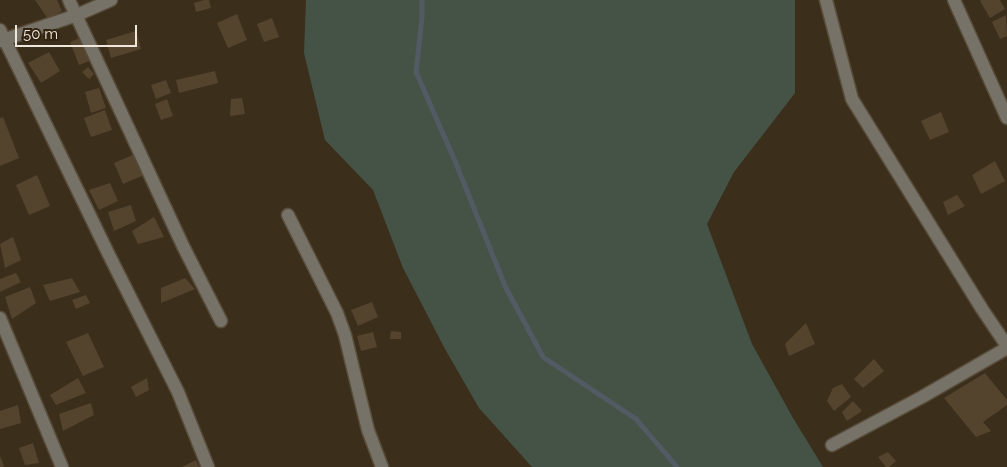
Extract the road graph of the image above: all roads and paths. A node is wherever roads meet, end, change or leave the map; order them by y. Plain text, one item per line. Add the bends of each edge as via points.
1 (69, 0) edge
2 (111, 0) edge
3 (826, 0) edge
4 (954, 0) edge
5 (77, 16) junction
6 (2, 37) edge
7 (1007, 118) edge
8 (288, 214) dead end
9 (0, 318) edge
10 (221, 320) dead end
11 (1007, 347) edge
12 (832, 445) dead end
13 (62, 467) edge
14 (208, 467) edge
15 (382, 467) edge

1 - 5 street
2 - 5 street
3 - 11 street via 852,100
4 - 7 street
5 - 6 street
5 - 10 street via 183,246
6 - 14 street via 178,392
8 - 15 street via 340,321 368,430
9 - 13 street
11 - 12 street

